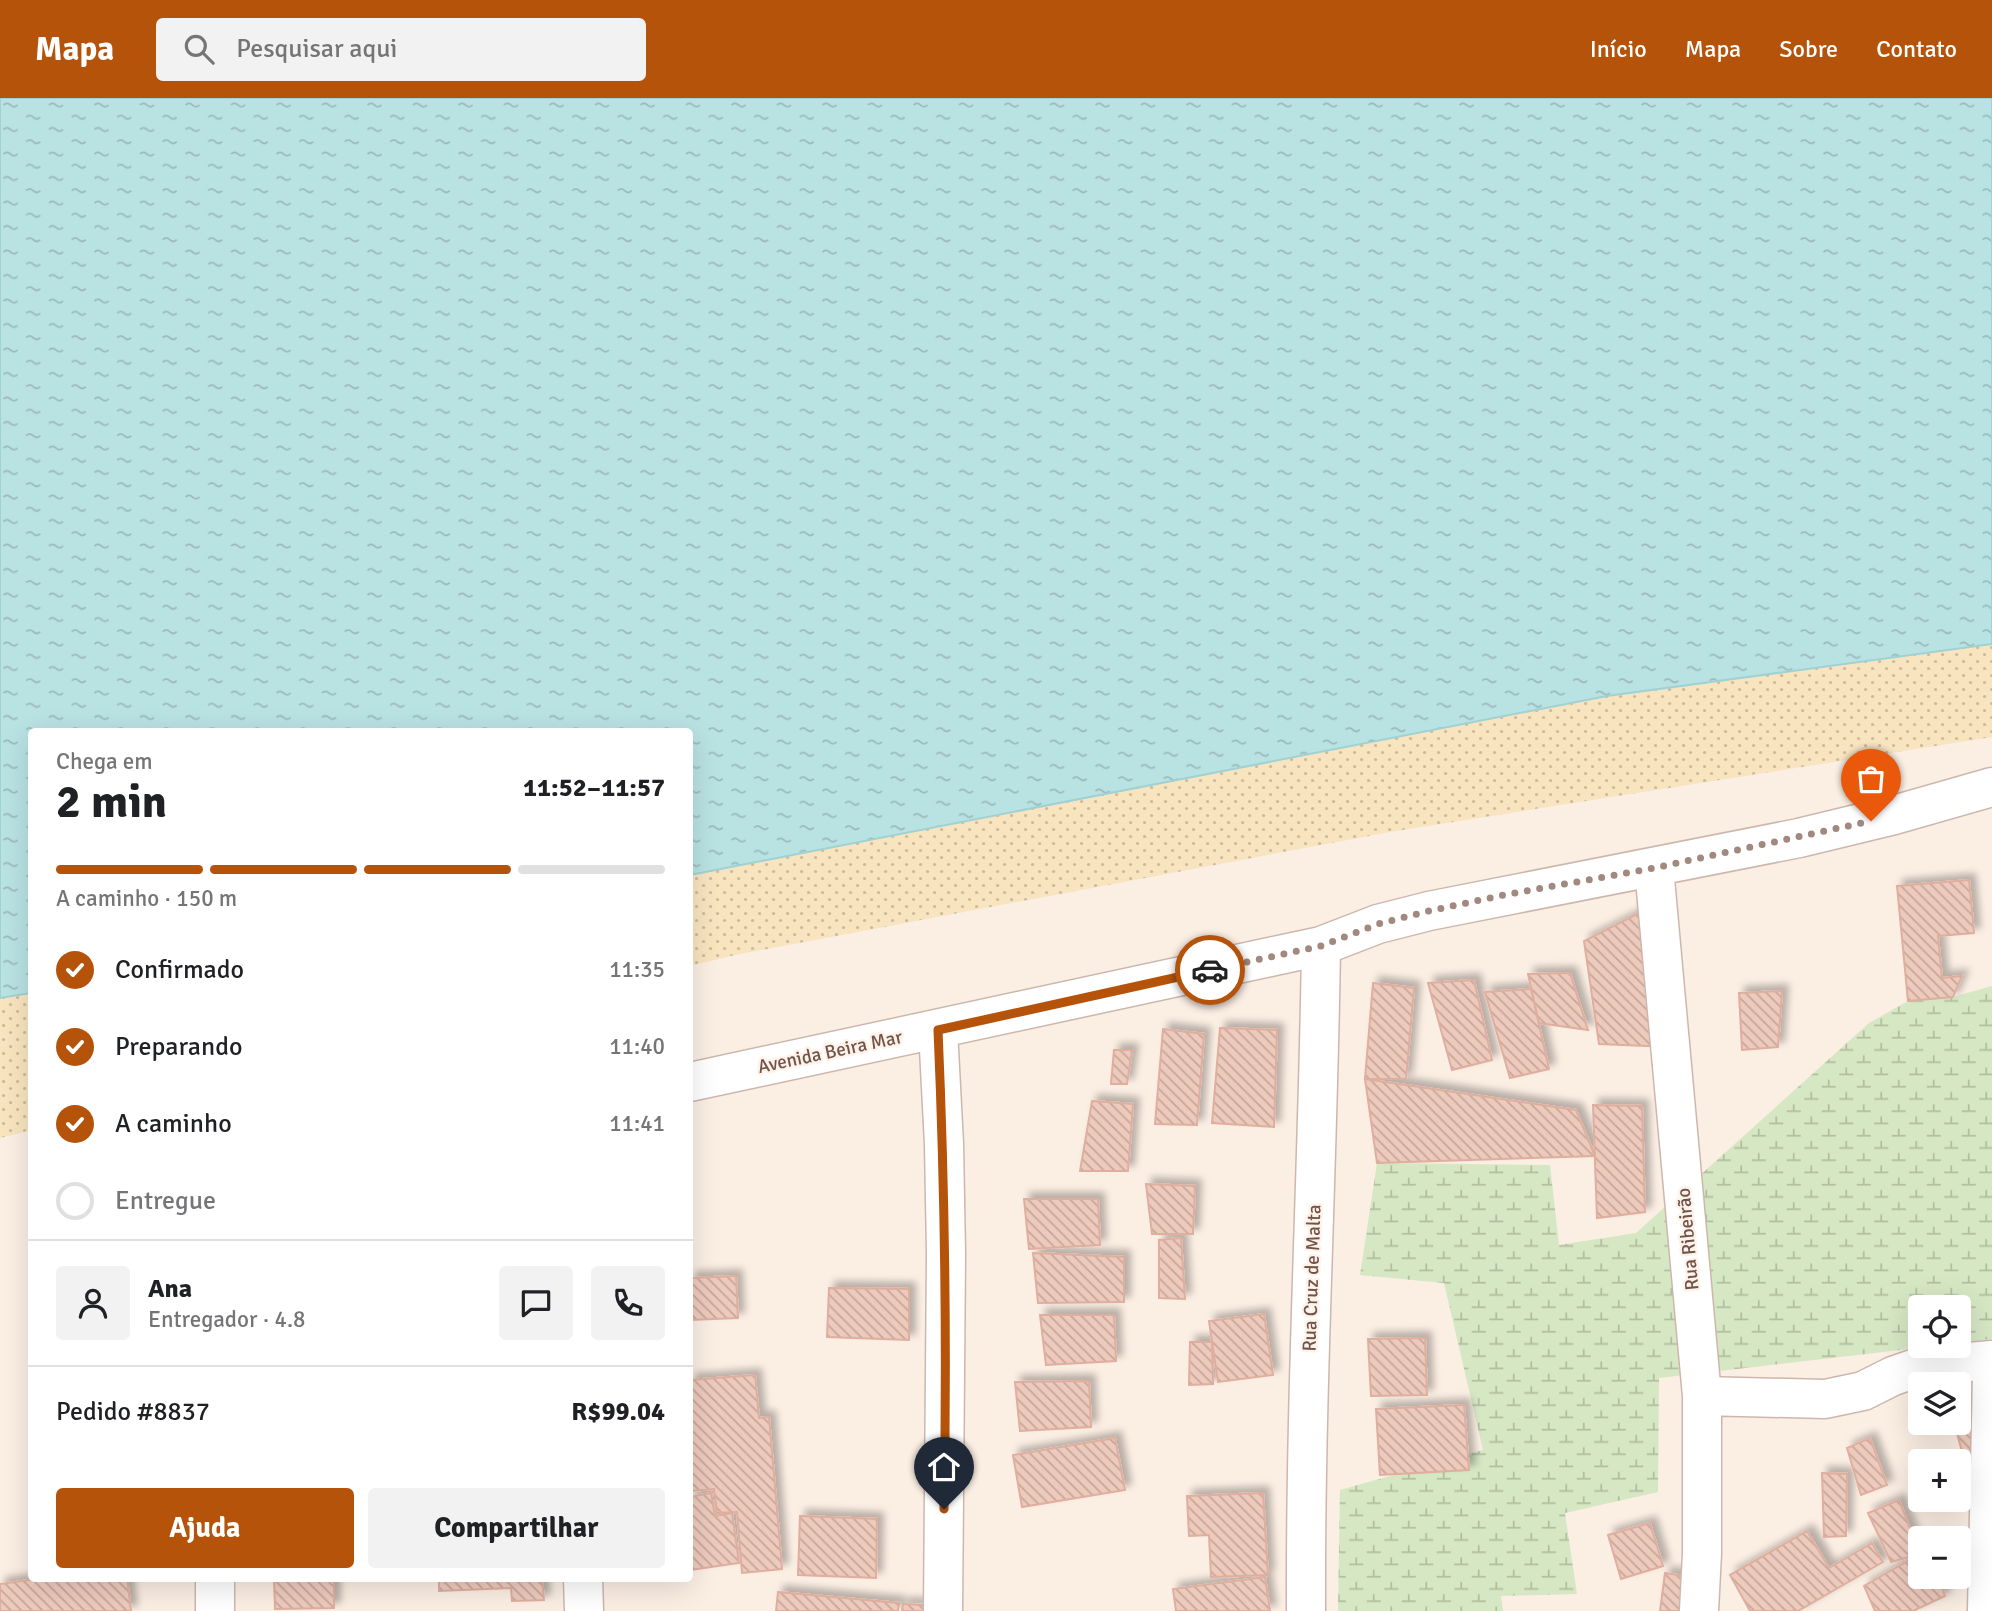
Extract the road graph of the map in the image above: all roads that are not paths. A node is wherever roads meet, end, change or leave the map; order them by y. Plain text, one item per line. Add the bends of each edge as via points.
1 (1992, 787) edge
2 (1654, 868) junction
3 (1321, 946) junction
4 (938, 1030) junction
5 (693, 1081) edge
6 (1992, 1360) edge
7 (1992, 1373) edge
8 (1702, 1396) junction
9 (215, 1582) edge
10 (583, 1582) edge
11 (215, 1611) edge
12 (584, 1611) edge
13 (943, 1611) edge
14 (1306, 1611) edge
15 (1699, 1611) edge
16 (1987, 1611) edge

1 - 2 street, Avenida Beira Mar via 1799,838
2 - 3 street, Avenida Beira Mar via 1429,911
2 - 8 street, Rua Ribeirão
3 - 4 street, Avenida Beira Mar
3 - 14 street, Rua Cruz de Malta
4 - 5 street, Avenida Beira Mar
4 - 13 street via 946,1267
6 - 8 street via 1922,1367 1863,1391 1825,1398
7 - 16 street
8 - 15 street, Rua Ribeirão
9 - 11 street
10 - 12 street

